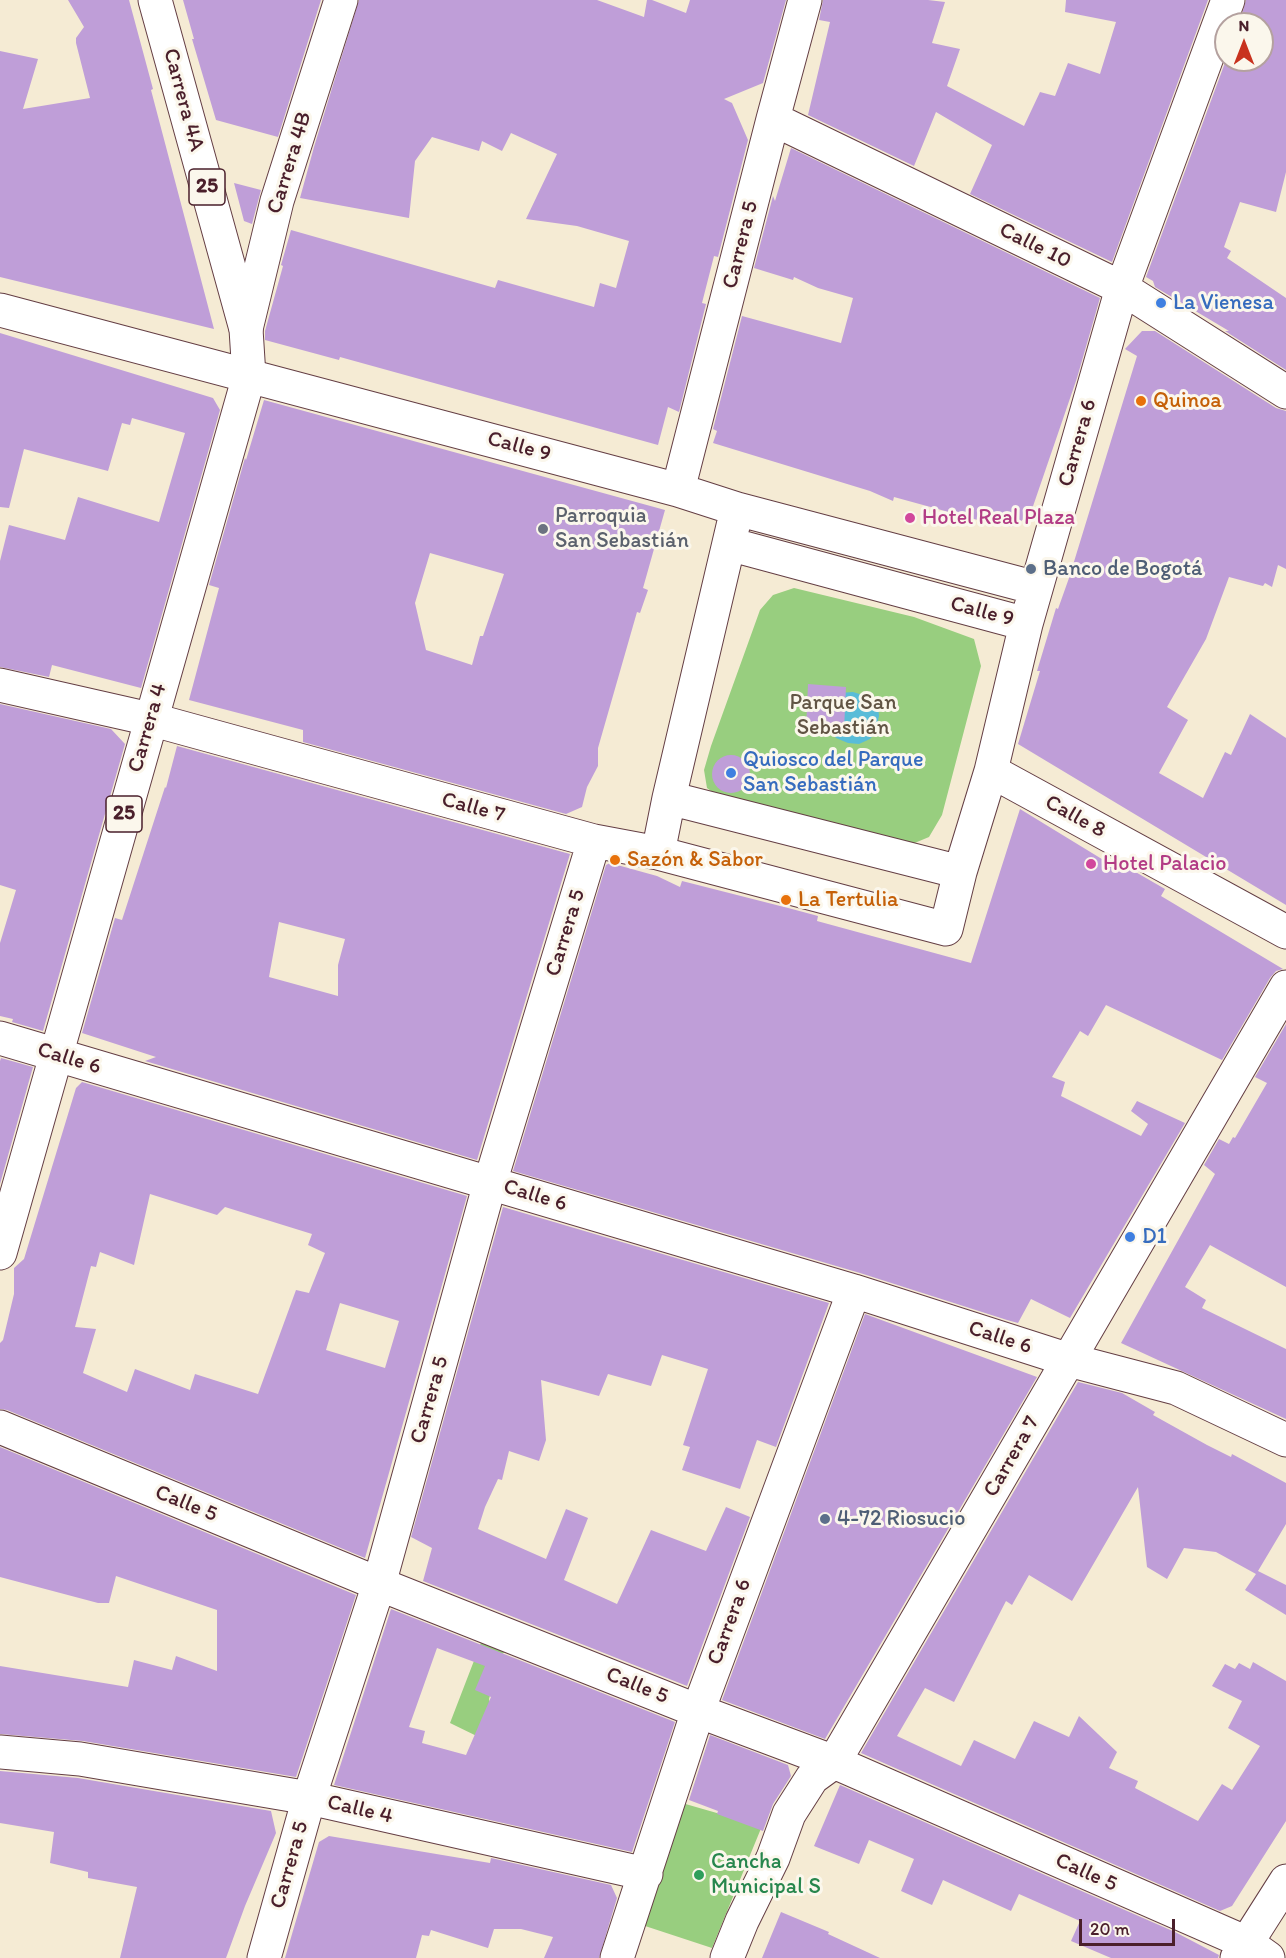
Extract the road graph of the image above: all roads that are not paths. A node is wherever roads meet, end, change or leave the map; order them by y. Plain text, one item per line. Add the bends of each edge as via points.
1 (155, 0) edge
2 (341, 0) edge
3 (806, 0) edge
4 (1228, 0) edge
5 (773, 119) junction
6 (1122, 288) junction
7 (0, 310) edge
8 (246, 329) junction
9 (249, 375) junction
10 (1286, 392) edge
11 (678, 490) junction
12 (737, 509) junction
13 (729, 544) junction
14 (1036, 588) junction
15 (1026, 624) junction
16 (0, 685) edge
17 (150, 719) junction
18 (991, 771) junction
19 (669, 798) junction
20 (594, 841) junction
21 (658, 853) junction
22 (960, 872) junction
23 (946, 929) joint
24 (1286, 932) edge
25 (1286, 987) edge
26 (0, 1038) edge
27 (56, 1056) junction
28 (490, 1183) junction
29 (0, 1253) edge
30 (854, 1291) junction
31 (1069, 1360) junction
32 (0, 1427) edge
33 (1286, 1440) edge
34 (1286, 1464) edge
35 (379, 1584) junction
36 (698, 1711) junction
37 (0, 1752) edge
38 (834, 1762) junction
39 (309, 1798) junction
40 (646, 1874) junction
41 (1286, 1881) edge
42 (1251, 1953) edge
43 (264, 1958) edge
44 (617, 1958) edge
45 (727, 1958) edge

1 - 8 street, Carrera 4A / 25
2 - 8 street, Carrera 4B via 277,201
3 - 5 street, Carrera 5
4 - 6 street, Carrera 6
5 - 6 street, Calle 10
5 - 11 street, Carrera 5
6 - 10 street, Calle 10
6 - 14 street, Carrera 6
7 - 9 street, Calle 9
8 - 9 street, Carrera 4A / 25
9 - 11 street, Calle 9
9 - 17 street, Carrera 4 / 25
11 - 12 street, Calle 9
12 - 13 street
12 - 14 street, Calle 9
13 - 15 street, Calle 9
13 - 19 street
14 - 15 street, Carrera 6
15 - 18 street, Carrera 6
16 - 17 street, Calle 7
17 - 20 street, Calle 7
17 - 27 street, Carrera 4 / 25
18 - 22 street, Carrera 6
18 - 24 street, Calle 8
19 - 21 street
19 - 22 street
20 - 21 street, Calle 7
20 - 28 street, Carrera 5
21 - 23 street, Calle 7
22 - 23 street, Carrera 6
25 - 31 street, Carrera 7
26 - 27 street, Calle 6
27 - 28 street, Calle 6
27 - 29 street, Carrera 4 / 25
28 - 30 street, Calle 6
28 - 35 street, Carrera 5
30 - 31 street, Calle 6
30 - 36 street, Carrera 6
31 - 33 street, Calle 6 via 1176,1388
31 - 34 street, Calle 6
31 - 38 street, Carrera 7
32 - 35 street, Calle 5
35 - 36 street, Calle 5
35 - 39 street, Carrera 5
36 - 38 street, Calle 5
36 - 40 street, Carrera 6
37 - 39 street, Calle 4 via 80,1759
38 - 42 street, Calle 5
38 - 45 street, Carrera 7 via 812,1778 789,1814
39 - 40 street, Calle 4
39 - 43 street, Carrera 5
40 - 44 street, Carrera 6
41 - 42 street

